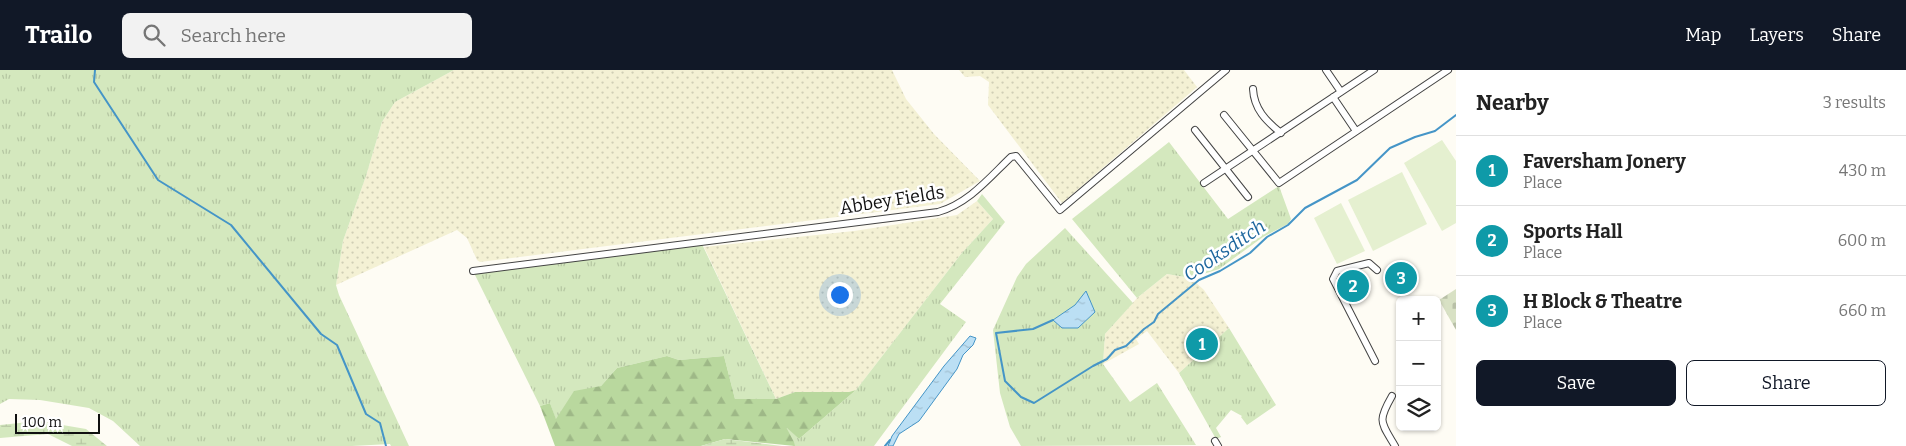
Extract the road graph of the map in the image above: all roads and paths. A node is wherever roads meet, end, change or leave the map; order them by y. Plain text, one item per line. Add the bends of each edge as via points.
1 (1224, 70) edge
2 (1326, 70) edge
3 (1374, 70) edge
4 (1448, 70) edge
5 (1253, 89) dead end
6 (1341, 92) junction
7 (1333, 97) junction
8 (1224, 115) dead end
9 (1195, 130) dead end
10 (1356, 130) junction
11 (1281, 133) junction
12 (1253, 151) junction
13 (1225, 169) junction
14 (1204, 183) dead end
15 (1248, 197) dead end
16 (1377, 270) dead end
17 (473, 271) dead end
18 (1375, 361) dead end
19 (1390, 398) dead end
20 (1395, 446) edge

1 - 17 street, Abbey Fields via 1060,210 1016,156 1011,157 963,202 938,212
2 - 6 street
3 - 6 street
4 - 10 street
5 - 11 street via 1250,97 1261,114
6 - 7 street
7 - 10 street
7 - 11 street
8 - 12 street
9 - 13 street
10 - 12 street via 1279,183
11 - 12 street
12 - 13 street
13 - 14 street
13 - 15 street
16 - 18 street via 1369,263 1360,264 1336,270 1333,279
19 - 20 street via 1381,422

